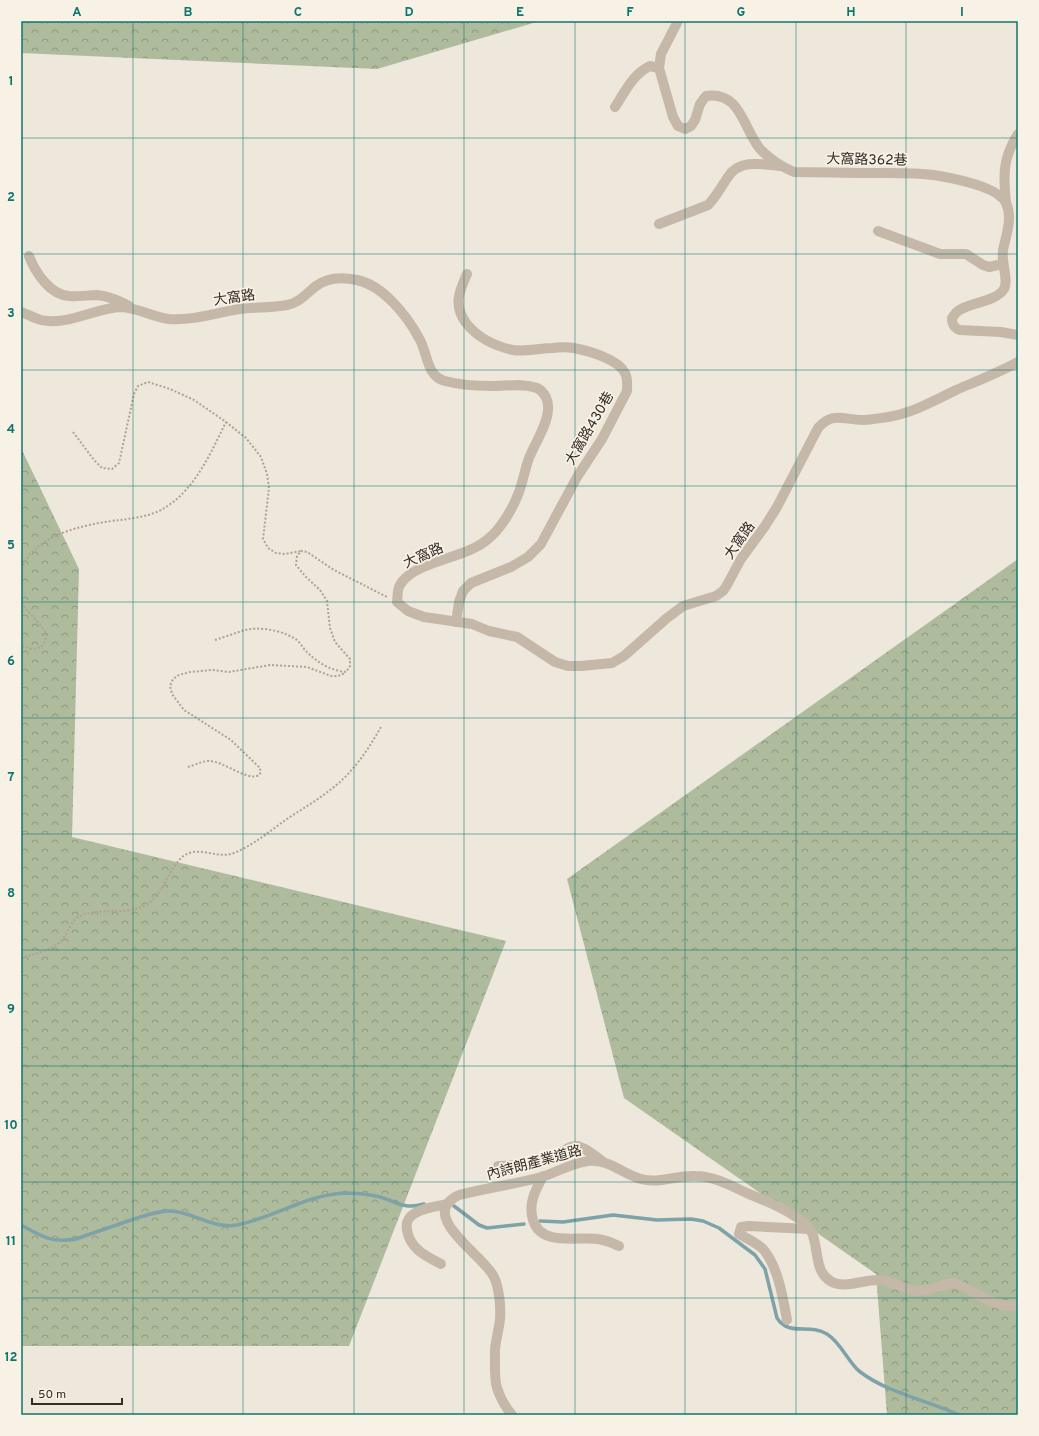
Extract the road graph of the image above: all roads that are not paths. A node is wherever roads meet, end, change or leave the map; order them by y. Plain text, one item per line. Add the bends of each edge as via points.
1 (678, 21) edge
2 (659, 68) junction
3 (615, 107) dead end
4 (1018, 134) edge
5 (780, 166) junction
6 (1006, 202) junction
7 (659, 224) dead end
8 (878, 231) dead end
9 (29, 256) dead end
10 (1003, 264) junction
11 (467, 274) dead end
12 (135, 308) junction
13 (21, 312) edge
14 (1018, 335) edge
15 (1018, 362) edge
16 (456, 622) junction
17 (603, 1162) junction
18 (498, 1166) dead end
19 (543, 1176) junction
20 (446, 1207) junction
21 (809, 1229) junction
22 (619, 1246) dead end
23 (442, 1264) dead end
24 (1018, 1306) edge
25 (787, 1320) dead end
26 (512, 1415) edge

1 - 2 lane via 661,54
2 - 3 lane via 650,66 642,70 629,84
2 - 5 lane, 大窩路362巷 via 678,126 685,129 691,126 706,96 715,95 728,99 735,106 761,150
4 - 6 lane via 1006,156
5 - 6 lane, 大窩路362巷 via 794,172 934,175 987,187 998,193
5 - 7 lane via 752,164 734,168 708,205
6 - 10 lane via 1009,214 1002,253
8 - 10 lane via 940,254 966,254 989,267
9 - 12 lane via 33,267 50,288 59,294 98,295
10 - 14 lane via 1006,285 1003,291 958,311 952,318 952,324 960,330
11 - 16 lane, 大窩路430巷 via 460,290 458,306 472,331 493,345 515,350 574,348 608,358 625,374 627,391 542,544 528,557 511,567 471,583 463,591
12 - 13 lane, 大窩路 via 118,307 62,320 42,321
12 - 16 lane, 大窩路 via 156,317 200,317 244,308 286,306 328,280 338,277 359,280 376,286 406,318 420,340 430,370 437,378 463,384 522,385 538,388 547,397 548,410 544,426 528,461 518,494 501,526 488,540 472,550 418,570 406,576 398,587 397,602 408,611 424,617
15 - 16 lane, 大窩路 via 912,410 889,417 864,420 831,418 824,421 777,507 741,558 723,591 716,596 683,606 624,656 612,663 568,666 555,662 517,637
17 - 18 lane via 585,1149 572,1146 538,1162
17 - 19 lane, 內詩朗產業道路 via 580,1163
17 - 21 lane, 內詩朗產業道路 via 642,1179 656,1181 684,1176 707,1176 772,1204 793,1215
19 - 20 lane, 內詩朗產業道路 via 459,1195 451,1199
19 - 22 lane via 531,1205 535,1227 543,1234 554,1238 598,1239
20 - 23 lane, 內詩朗產業道路 via 420,1210 410,1217 406,1224 413,1246 422,1254
20 - 26 lane via 448,1224 454,1233 482,1260 494,1276 499,1294 500,1318 495,1349 497,1388
21 - 24 lane via 819,1266 831,1282 842,1284 881,1280 917,1291 955,1283 1001,1306
21 - 25 lane via 749,1226 741,1227 739,1234 763,1249 776,1271

